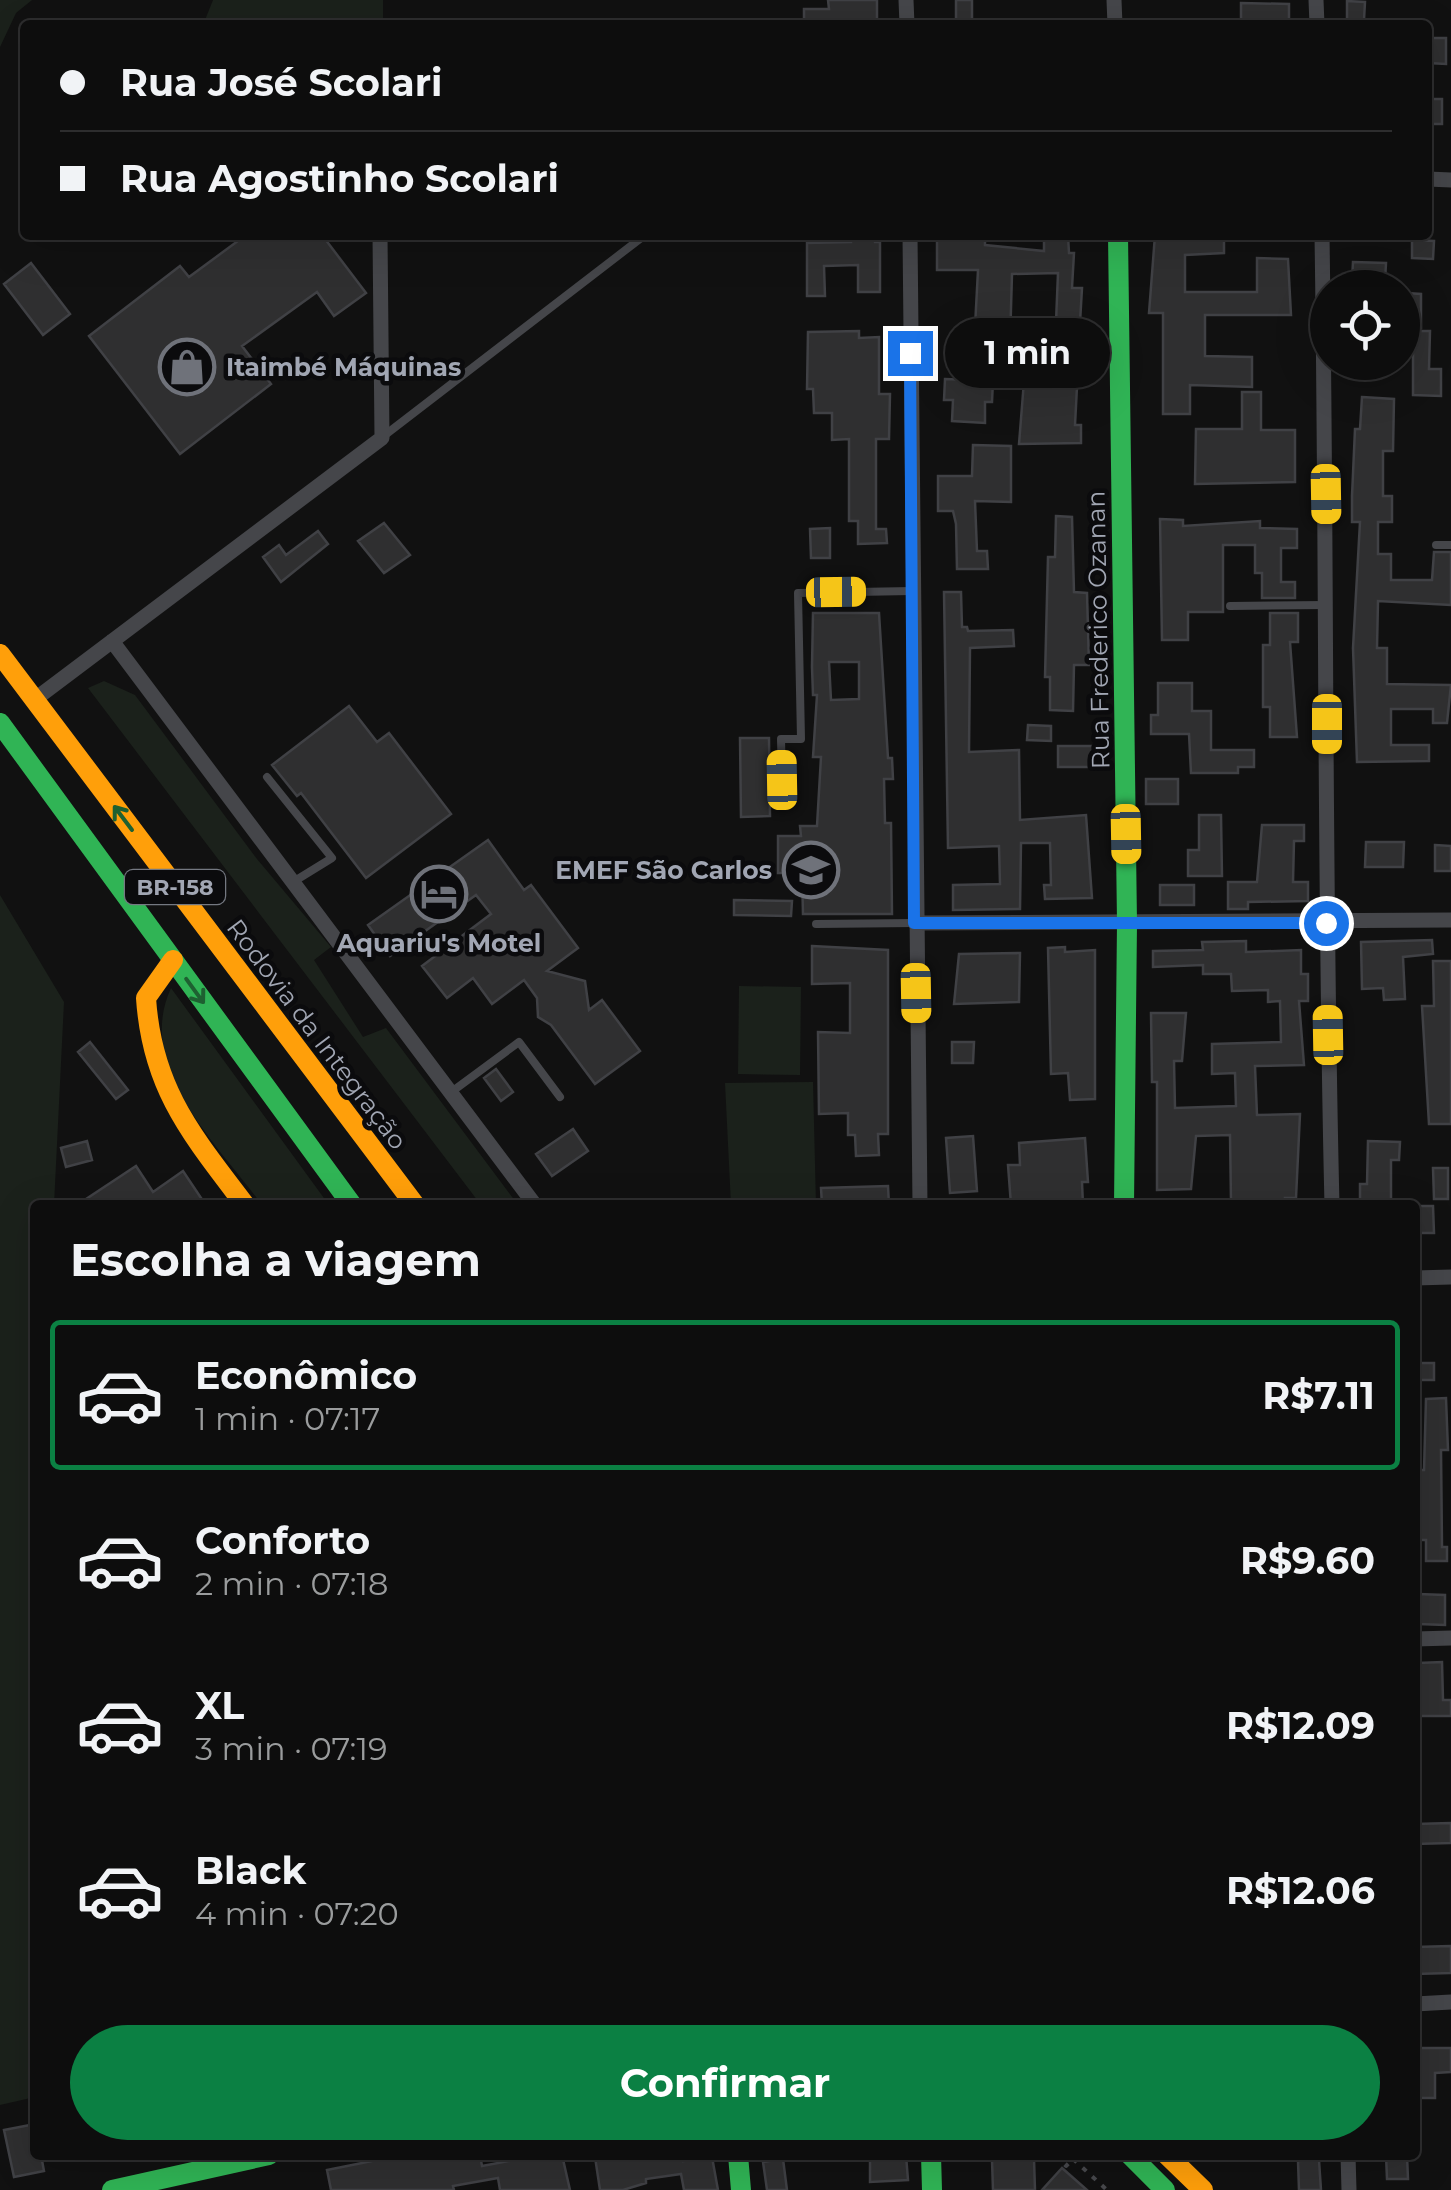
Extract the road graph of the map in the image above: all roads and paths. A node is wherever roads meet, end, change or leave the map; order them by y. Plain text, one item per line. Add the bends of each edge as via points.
1 (380, 240) edge
2 (638, 240) edge
3 (910, 240) edge
4 (1118, 240) edge
5 (1322, 240) edge
6 (382, 438) junction
7 (1436, 545) dead end
8 (1451, 545) edge
9 (912, 591) junction
10 (1328, 605) junction
11 (1230, 606) dead end
12 (112, 641) junction
13 (0, 654) edge
14 (34, 700) junction
15 (0, 724) edge
16 (267, 776) dead end
17 (782, 780) dead end
18 (292, 882) junction
19 (1451, 920) edge
20 (914, 923) junction
21 (1127, 923) junction
22 (1326, 923) junction
23 (816, 924) dead end
24 (173, 960) junction
25 (450, 1092) junction
26 (560, 1097) dead end
27 (240, 1200) edge
28 (348, 1200) edge
29 (411, 1200) edge
30 (530, 1200) edge
31 (920, 1200) edge
32 (1124, 1200) edge
33 (1332, 1200) edge
34 (1451, 1277) edge
35 (1420, 1278) edge
36 (1451, 1638) edge
37 (1420, 1639) edge
38 (1451, 2002) edge
39 (1420, 2004) edge
40 (246, 2160) edge
41 (738, 2160) edge
42 (931, 2160) edge
43 (1074, 2160) edge
44 (1134, 2160) edge
45 (1173, 2160) edge
46 (1192, 2160) edge
47 (1348, 2160) edge
48 (1149, 2182) edge
49 (1201, 2188) edge
50 (112, 2190) edge
51 (741, 2190) edge
52 (932, 2190) edge
53 (1106, 2190) edge
54 (1165, 2190) edge
55 (1348, 2190) edge

1 - 6 street
2 - 6 lane
3 - 9 street
4 - 21 main road, Rua Frederico Ozanan
5 - 10 street
6 - 12 street
7 - 8 lane
9 - 17 lane via 798,593 801,739 782,739
9 - 20 street
10 - 11 lane
10 - 22 street
12 - 14 street
12 - 18 street
13 - 14 main road, Rodovia da Integração / BR-158
14 - 15 main road
29 -> 14 main road, Rodovia da Integração / BR-158
15 - 24 main road, BR-158
16 - 18 lane via 332,858
18 - 25 street
19 - 22 street
20 - 21 street
20 - 23 lane
20 - 31 street
21 - 22 street
21 - 32 main road, Rua Frederico Ozanan
22 - 33 street
24 - 27 main road via 146,998 154,1067 165,1096
24 -> 28 main road, BR-158
25 - 26 lane via 519,1042
25 - 30 street
34 - 35 street
36 - 37 street
38 - 39 street
40 - 50 main road
41 - 51 main road
42 - 52 main road
43 - 53 path
44 - 48 main road
45 - 49 main road
46 - 49 street
47 - 55 street
48 - 54 main road

